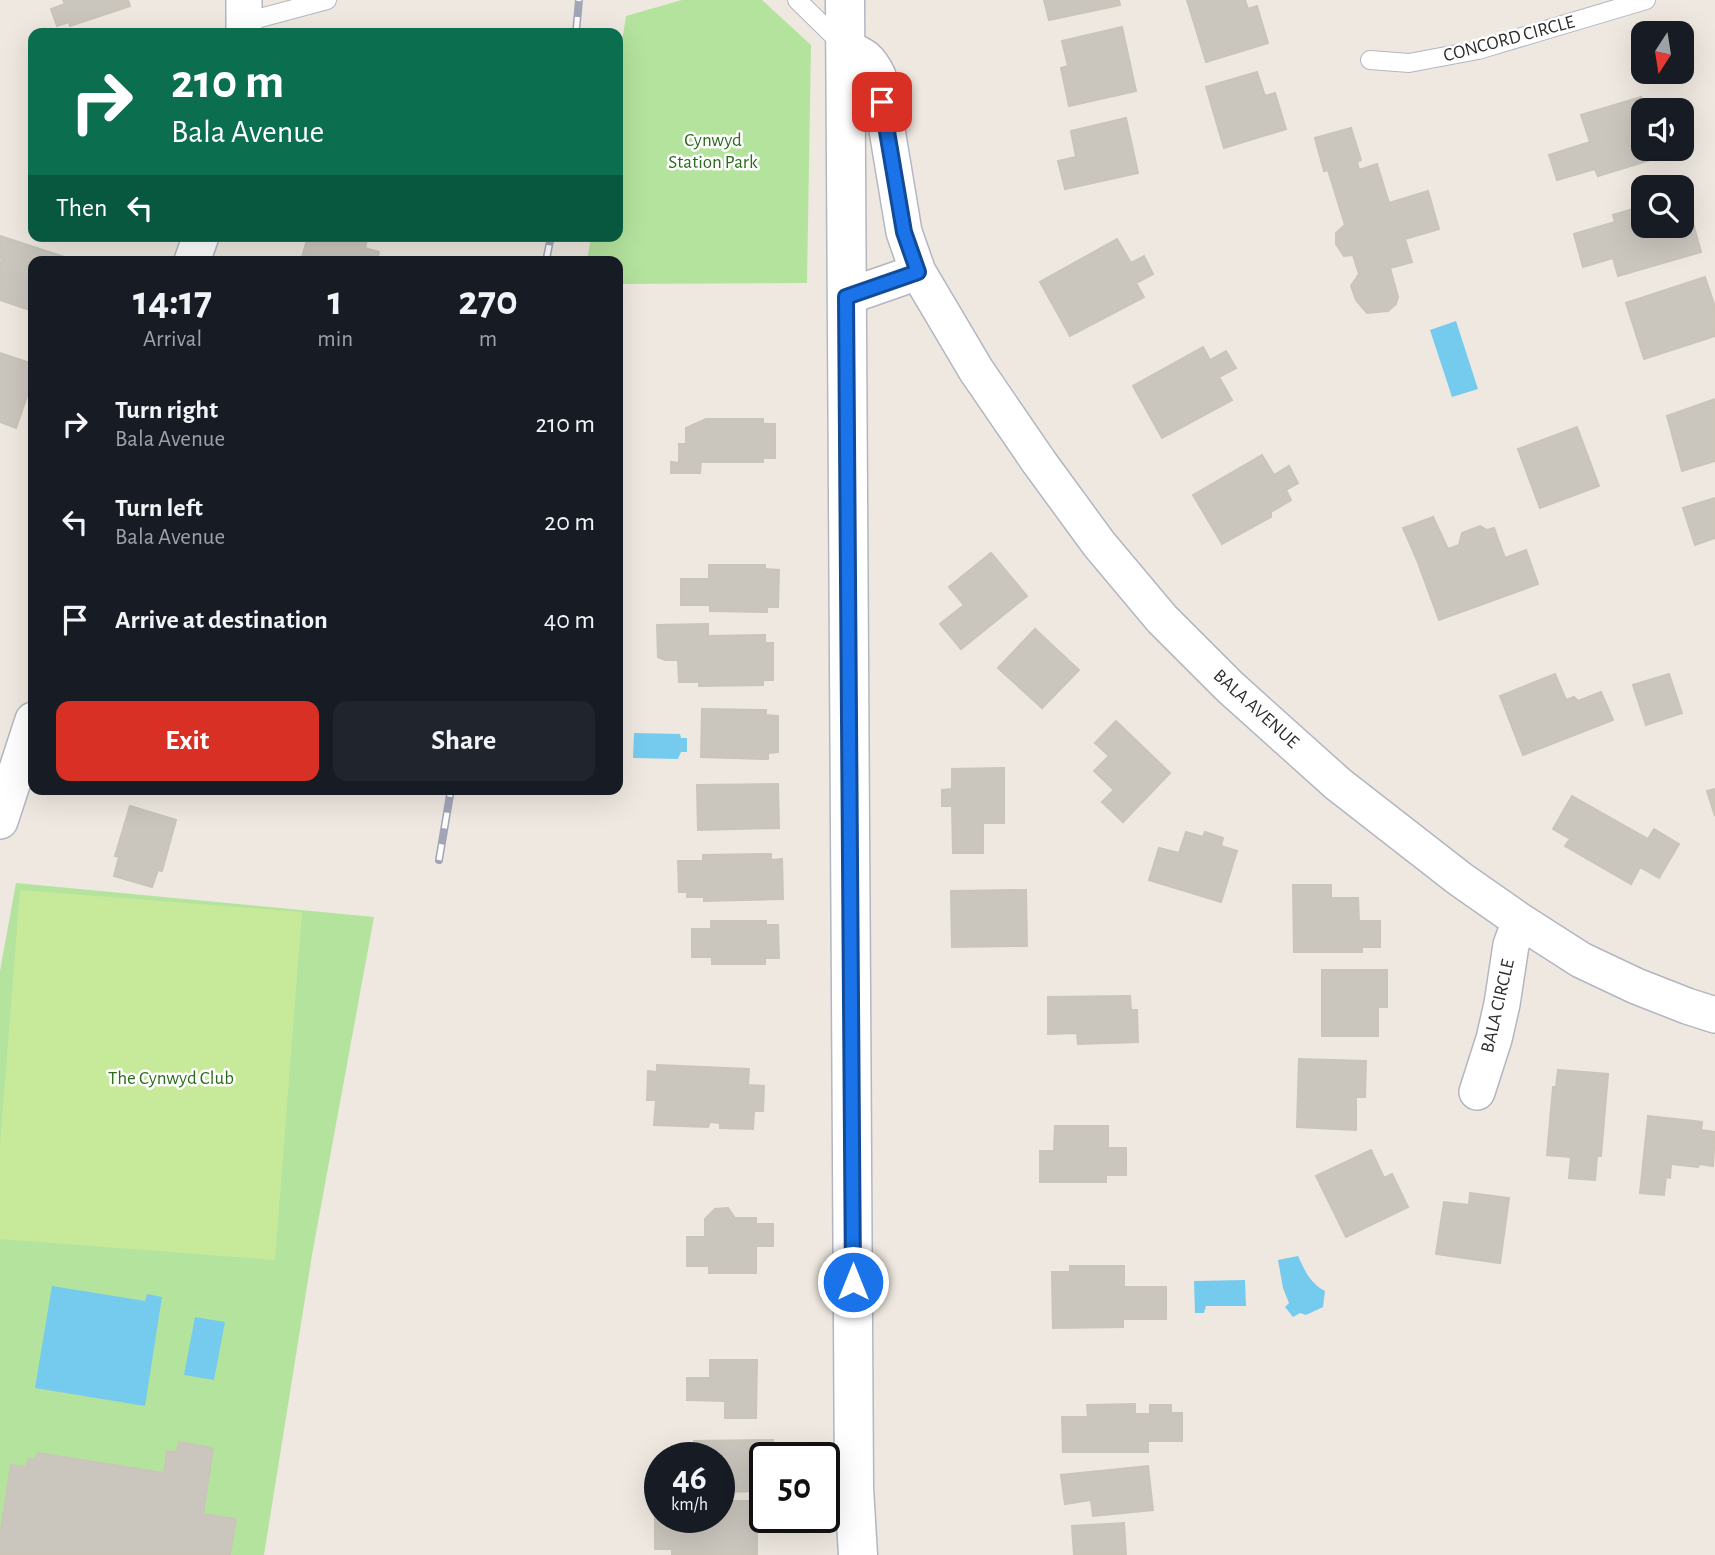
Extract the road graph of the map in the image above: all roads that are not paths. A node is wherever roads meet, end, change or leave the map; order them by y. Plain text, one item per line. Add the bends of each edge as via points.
1 (327, 0) edge
2 (797, 0) edge
3 (845, 0) edge
4 (1646, 0) edge
5 (244, 19) edge
6 (845, 47) junction
7 (1370, 60) dead end
8 (918, 272) junction
9 (846, 297) junction
10 (28, 735) edge
11 (0, 821) edge
12 (1520, 921) junction
13 (1715, 1014) edge
14 (1477, 1092) dead end
15 (858, 1555) edge

1 - 5 lane
2 - 6 lane
3 - 6 main road
4 - 7 lane, CONCORD CIRCLE via 1478,50 1409,63
6 - 8 street, BALA AVENUE via 864,56 877,76 904,232
6 - 9 main road
8 - 9 street
8 - 12 street, BALA AVENUE via 1039,463 1162,619 1338,784
9 - 15 main road via 853,1475
10 - 11 street
12 - 13 street, BALA AVENUE via 1581,960 1636,986
12 - 14 street, BALA CIRCLE via 1511,945 1494,1039

